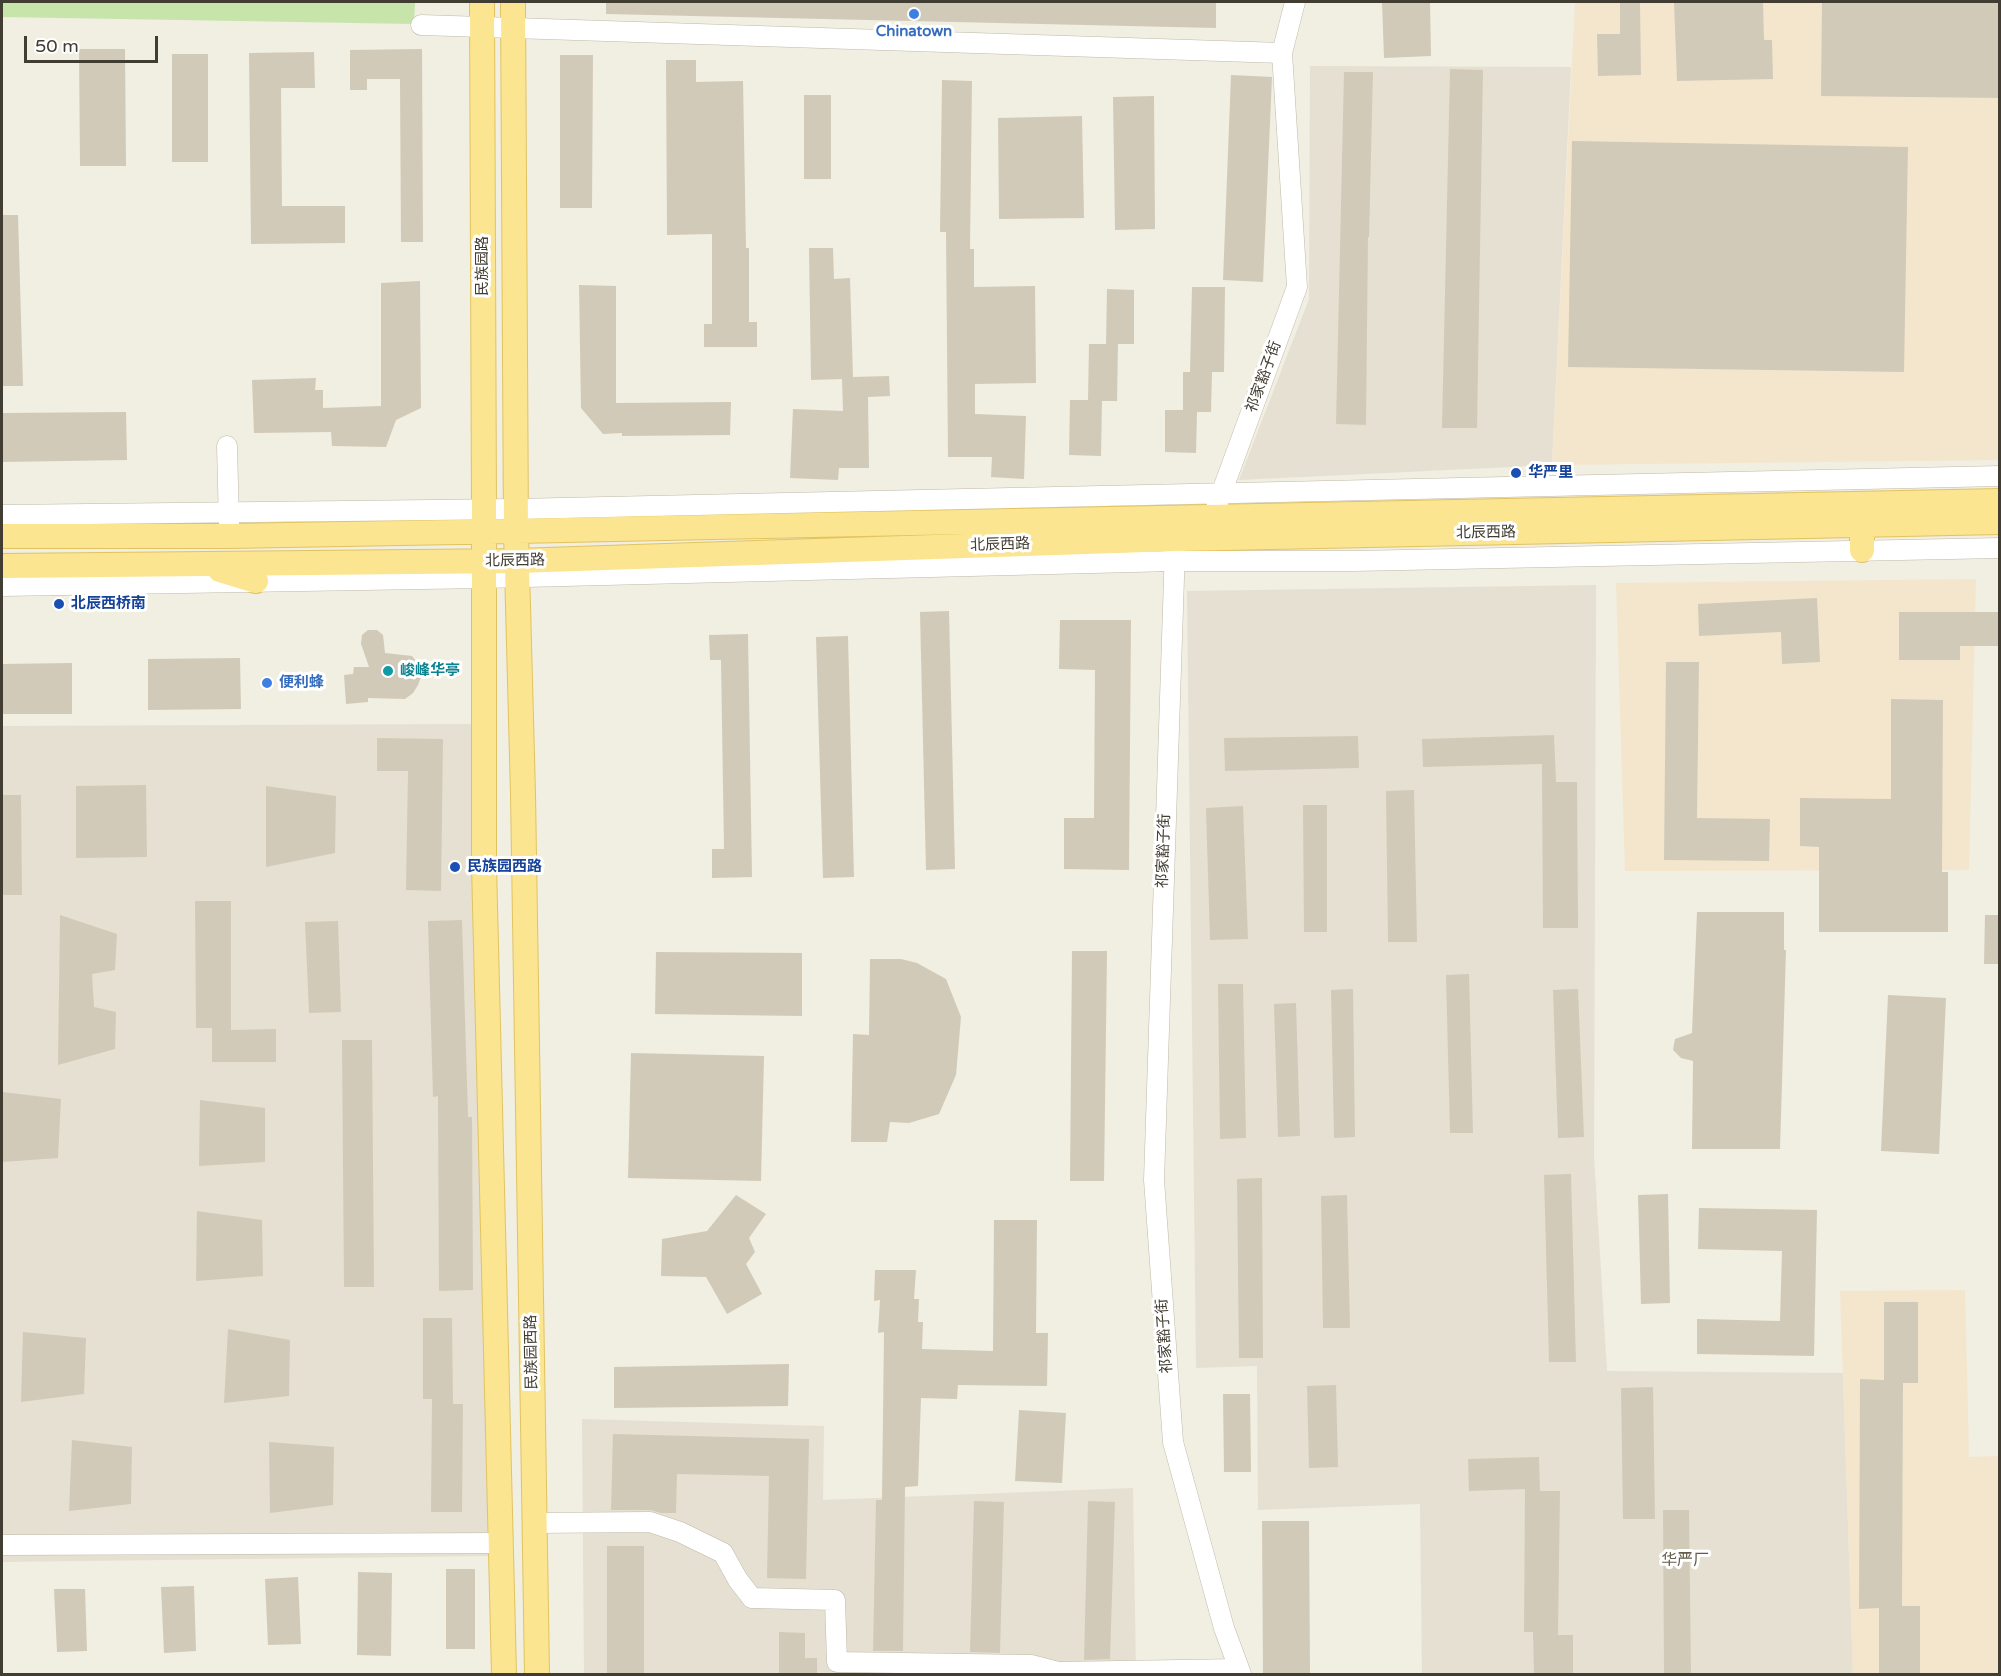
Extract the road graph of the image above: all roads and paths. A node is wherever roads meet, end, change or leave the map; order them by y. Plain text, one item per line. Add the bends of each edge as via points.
1 (482, 2) edge
2 (513, 2) edge
3 (1295, 2) edge
4 (421, 25) dead end
5 (482, 27) junction
6 (513, 28) junction
7 (1282, 53) junction
8 (227, 446) dead end
9 (2000, 476) edge
10 (1221, 493) junction
11 (2000, 501) edge
12 (2, 515) edge
13 (1213, 517) junction
14 (484, 520) junction
15 (516, 520) junction
16 (2000, 522) edge
17 (229, 524) junction
18 (1862, 526) junction
19 (2, 536) edge
20 (2000, 548) edge
21 (1175, 550) junction
22 (1862, 550) junction
23 (198, 563) junction
24 (2, 566) edge
25 (484, 570) junction
26 (516, 570) junction
27 (256, 581) junction
28 (2, 586) edge
29 (534, 1523) junction
30 (502, 1544) junction
31 (2, 1545) edge
32 (1240, 1672) edge
33 (504, 1674) edge
34 (537, 1674) edge

1 - 5 main road, 民族园路
2 - 6 main road, 民族园路
3 - 7 street, 祁家豁子街
4 - 5 street
5 - 6 street
5 - 14 main road, 民族园路
6 - 7 street
6 - 15 main road, 民族园路
7 - 10 street, 祁家豁子街 via 1297,287
8 - 17 street
9 - 10 street, 北辰西路
10 - 13 street, 祁家豁子街
10 - 15 street, 北辰西路
11 - 13 main road, 北辰西路
12 - 17 street, 北辰西路
13 - 15 main road, 北辰西路
13 - 21 street
14 - 15 main road, 北辰西路
14 - 17 main road, 北辰西路
14 - 25 main road, 民族园路
15 - 26 main road, 民族园路
16 - 18 main road, 北辰西路
17 - 19 main road, 北辰西路
18 - 21 main road, 北辰西路
18 - 22 main road
20 - 22 street, 北辰西路
21 - 22 street, 北辰西路 via 1353,561
21 - 26 main road, 北辰西路
21 - 32 street, 祁家豁子街 via 1154,1180 1173,1442 1224,1628
23 - 24 main road, 北辰西路
23 - 25 main road, 北辰西路
23 - 27 main road
25 - 26 main road, 北辰西路
25 - 27 street, 北辰西路
25 - 30 main road via 484,865
26 - 29 main road, 民族园西路
27 - 28 street, 北辰西路
29 - 32 street via 650,1522 723,1553 752,1598 835,1600 837,1662 1031,1665 1058,1672
29 - 34 main road, 民族园西路
30 - 31 street
30 - 33 main road

